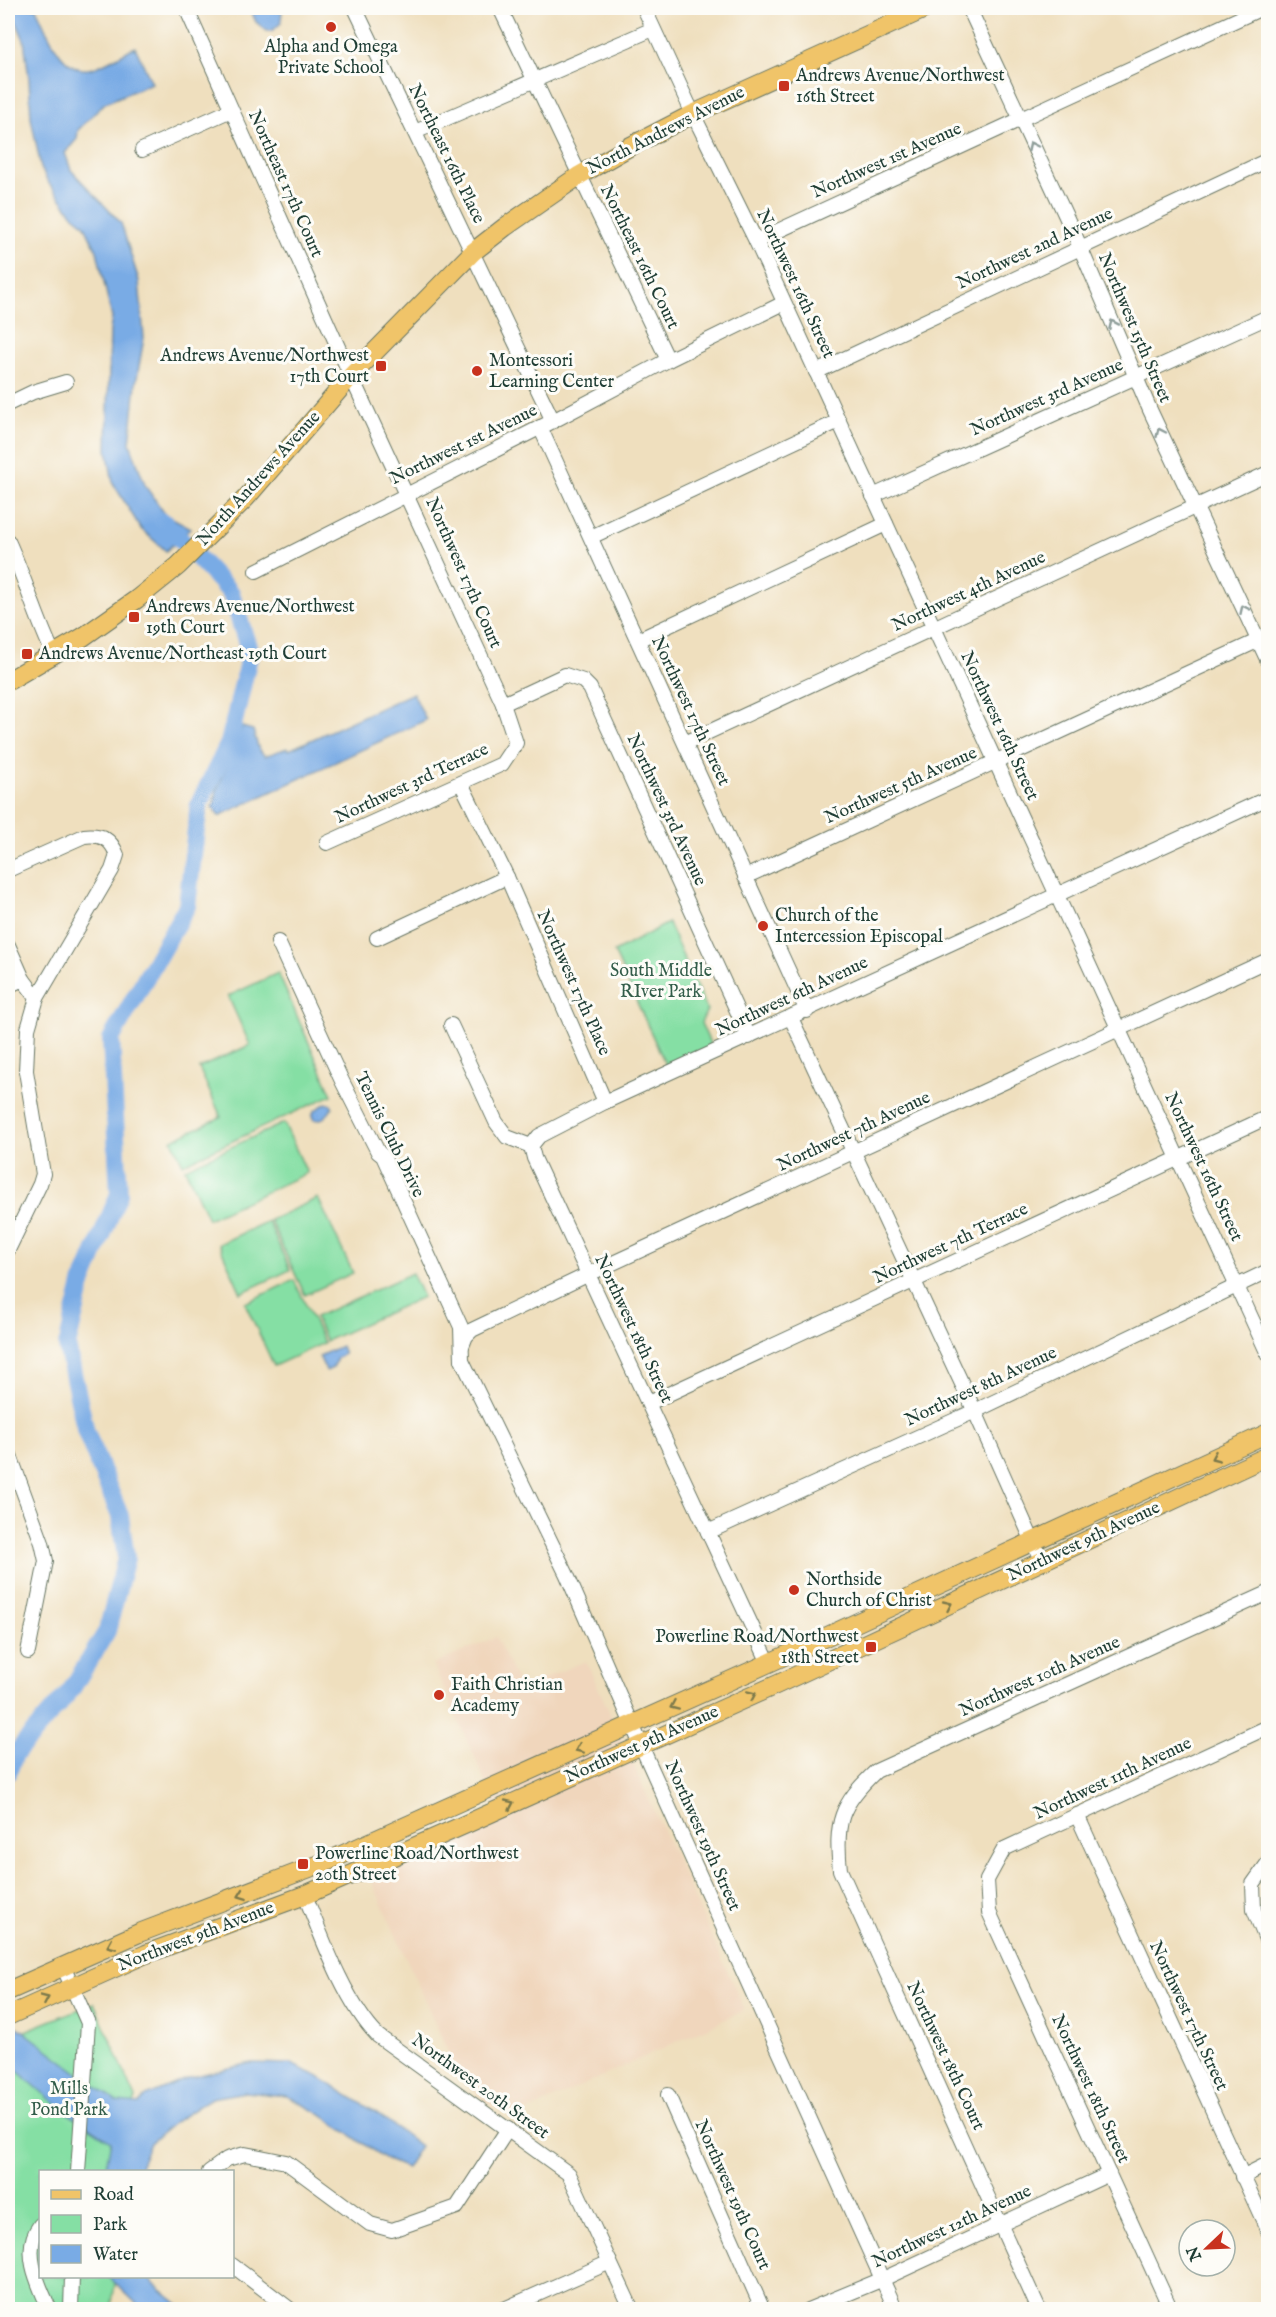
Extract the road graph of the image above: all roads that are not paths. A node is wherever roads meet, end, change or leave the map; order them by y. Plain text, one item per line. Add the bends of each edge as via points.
1 (186, 8) edge
2 (356, 8) edge
3 (500, 8) edge
4 (644, 8) edge
5 (927, 8) edge
6 (969, 8) edge
7 (1262, 8) edge
8 (653, 29) junction
9 (535, 81) junction
10 (231, 110) junction
11 (693, 114) junction
12 (1020, 120) junction
13 (415, 132) junction
14 (142, 150) dead end
15 (1269, 160) edge
16 (580, 175) junction
17 (756, 241) junction
18 (1079, 248) junction
19 (473, 252) junction
20 (784, 303) junction
21 (1269, 317) edge
22 (668, 360) junction
23 (816, 372) junction
24 (351, 376) junction
25 (1136, 377) junction
26 (66, 382) dead end
27 (8, 404) edge
28 (839, 421) junction
29 (547, 424) junction
30 (1269, 473) edge
31 (407, 494) junction
32 (873, 496) junction
33 (1196, 506) junction
34 (886, 524) junction
35 (591, 537) junction
36 (8, 542) edge
37 (256, 571) dead end
38 (934, 628) junction
39 (1264, 639) edge
40 (638, 640) junction
41 (54, 655) junction
42 (1269, 662) edge
43 (8, 681) edge
44 (502, 704) junction
45 (685, 743) junction
46 (510, 755) joint
47 (997, 762) junction
48 (461, 783) junction
49 (1269, 798) edge
50 (327, 843) dead end
51 (8, 870) edge
52 (507, 877) junction
53 (745, 877) junction
54 (1057, 895) junction
55 (377, 938) dead end
56 (278, 942) dead end
57 (8, 945) edge
58 (1269, 960) edge
59 (23, 979) junction
60 (8, 986) edge
61 (37, 998) junction
62 (807, 1011) junction
63 (791, 1018) junction
64 (451, 1025) dead end
65 (1120, 1029) junction
66 (749, 1037) junction
67 (605, 1102) junction
68 (1269, 1117) edge
69 (531, 1146) junction
70 (854, 1152) junction
71 (1179, 1157) junction
72 (8, 1250) edge
73 (1269, 1271) edge
74 (587, 1275) junction
75 (915, 1281) junction
76 (1238, 1284) junction
77 (462, 1346) junction
78 (1269, 1354) edge
79 (649, 1403) junction
80 (975, 1411) junction
81 (1269, 1433) edge
82 (8, 1450) edge
83 (1269, 1456) edge
84 (708, 1532) junction
85 (1032, 1540) junction
86 (1042, 1562) junction
87 (1269, 1593) edge
88 (28, 1652) dead end
89 (769, 1663) junction
90 (632, 1725) junction
91 (1269, 1727) edge
92 (641, 1745) junction
93 (842, 1814) joint
94 (1077, 1815) junction
95 (328, 1861) junction
96 (1269, 1863) edge
97 (296, 1874) junction
98 (987, 1880) joint
99 (304, 1895) junction
100 (272, 1907) junction
101 (1269, 1944) edge
102 (63, 1966) junction
103 (72, 1986) junction
104 (9, 1991) edge
105 (13, 2013) edge
106 (668, 2095) dead end
107 (508, 2129) junction
108 (1269, 2164) edge
109 (78, 2170) edge
110 (212, 2170) edge
111 (1109, 2174) junction
112 (1242, 2176) junction
113 (1001, 2223) junction
114 (39, 2226) edge
115 (1269, 2231) edge
116 (36, 2258) edge
117 (610, 2262) junction
118 (234, 2267) edge
119 (41, 2278) edge
120 (72, 2278) edge
121 (883, 2279) junction
122 (50, 2310) edge
123 (71, 2310) edge
124 (291, 2310) edge
125 (502, 2310) edge
126 (632, 2310) edge
127 (763, 2310) edge
128 (808, 2310) edge
129 (896, 2310) edge
130 (1039, 2310) edge
131 (1171, 2310) edge

1 - 10 street, Northeast 17th Court
2 - 13 street, Northeast 16th Place
3 - 9 street, Northeast 16th Court
4 - 8 street, Northwest 16th Street
5 - 11 main road, North Andrews Avenue
6 - 12 street, Northwest 15th Street
7 - 12 street, Northwest 1st Avenue
8 - 9 street
8 - 11 street, Northwest 16th Street
9 - 13 street
9 - 16 street, Northeast 16th Court
10 - 14 street
10 - 24 street, Northeast 17th Court
11 - 16 main road, North Andrews Avenue
11 - 17 street, Northwest 16th Street
12 - 17 street, Northwest 1st Avenue
18 -> 12 street, Northwest 15th Street
13 - 19 street, Northeast 16th Place
15 - 18 street, Northwest 2nd Avenue
16 - 19 main road, North Andrews Avenue
16 - 22 street, Northeast 16th Court
17 - 20 street, Northwest 16th Street
18 - 23 street, Northwest 2nd Avenue
25 -> 18 street, Northwest 15th Street
19 - 24 main road, North Andrews Avenue
19 - 29 street, Northwest 17th Street
20 - 22 street, Northwest 1st Avenue
20 - 23 street, Northwest 16th Street
21 - 25 street, Northwest 3rd Avenue
22 - 29 street, Northwest 1st Avenue
23 - 28 street, Northwest 16th Street
24 - 31 street, Northwest 17th Court
24 - 41 main road, North Andrews Avenue via 246,498 178,566
25 - 32 street, Northwest 3rd Avenue
33 -> 25 street, Northwest 15th Street
26 - 27 street
28 - 32 street, Northwest 16th Street
28 - 35 street
29 - 31 street, Northwest 1st Avenue
29 - 35 street, Northwest 17th Street
30 - 33 street, Northwest 4th Avenue
31 - 37 street, Northwest 1st Avenue
31 - 44 street, Northwest 17th Court
32 - 34 street, Northwest 16th Street
33 - 38 street, Northwest 4th Avenue
39 -> 33 street, Northwest 15th Street
34 - 38 street, Northwest 16th Street
34 - 40 street
35 - 40 street, Northwest 17th Street
36 - 41 street
38 - 45 street, Northwest 4th Avenue
38 - 47 street, Northwest 16th Street
39 - 42 street, Northwest 15th Street
39 - 47 street, Northwest 5th Avenue
40 - 45 street, Northwest 17th Street
41 - 43 main road, North Andrews Avenue
44 - 46 street, Northwest 17th Court via 516,743
44 - 66 street, Northwest 3rd Avenue via 565,675 590,688
45 - 53 street, Northwest 17th Street
46 - 48 street, Northwest 3rd Terrace via 502,764
47 - 53 street, Northwest 5th Avenue
47 - 54 street, Northwest 16th Street
48 - 50 street, Northwest 3rd Terrace
48 - 52 street, Northwest 17th Place
49 - 54 street, Northwest 6th Avenue
51 - 61 street via 84,836 97,834 109,839 117,855
52 - 55 street
52 - 67 street, Northwest 17th Place
53 - 62 street, Northwest 17th Street
54 - 62 street, Northwest 6th Avenue
54 - 65 street, Northwest 16th Street
56 - 77 street, Tennis Club Drive via 461,1327
57 - 59 street
58 - 65 street, Northwest 7th Avenue
59 - 60 street
59 - 61 street
61 - 72 street via 28,1029 26,1071 43,1174
62 - 63 street, Northwest 6th Avenue
63 - 66 street, Northwest 6th Avenue
63 - 70 street
64 - 69 street via 496,1122 507,1137
65 - 70 street, Northwest 7th Avenue
65 - 71 street, Northwest 16th Street
66 - 67 street, Northwest 6th Avenue
67 - 69 street, Northwest 6th Avenue via 539,1136
68 - 71 street, Northwest 7th Terrace
69 - 74 street, Northwest 18th Street
70 - 74 street, Northwest 7th Avenue
70 - 75 street
71 - 75 street, Northwest 7th Terrace
71 - 76 street, Northwest 16th Street
73 - 76 street, Northwest 8th Avenue
74 - 77 street, Northwest 7th Avenue via 472,1330
74 - 79 street, Northwest 18th Street
75 - 79 street, Northwest 7th Terrace
75 - 80 street
76 - 78 street, Northwest 16th Street
76 - 80 street, Northwest 8th Avenue
77 - 90 street, Northwest 19th Street via 462,1360 567,1575
79 - 84 street, Northwest 18th Street
80 - 84 street, Northwest 8th Avenue
80 - 85 street
81 -> 85 main road, Northwest 9th Avenue
82 - 88 street via 46,1561
83 - 86 main road, Northwest 9th Avenue
84 - 89 street, Northwest 18th Street
85 - 86 street
85 - 89 main road, Northwest 9th Avenue
92 -> 86 main road, Northwest 9th Avenue
87 - 93 street, Northwest 10th Avenue via 876,1771 856,1790
89 -> 90 main road, Northwest 9th Avenue
90 - 92 street, Northwest 19th Street
90 -> 95 main road, Northwest 9th Avenue
91 - 94 street, Northwest 11th Avenue
99 -> 92 main road, Northwest 9th Avenue
92 - 121 street, Northwest 19th Street
93 - 113 street, Northwest 18th Court via 837,1839 840,1870
94 - 98 street, Northwest 11th Avenue via 1004,1849
94 - 112 street, Northwest 17th Street
95 - 97 main road, Northwest 9th Avenue
95 - 99 main road via 308,1882
96 - 101 street via 1253,1884 1254,1910
97 - 100 main road
97 -> 102 main road, Northwest 9th Avenue
98 - 111 street, Northwest 18th Street via 989,1912
99 - 100 main road, Northwest 9th Avenue
99 - 107 street, Northwest 20th Street via 364,2022
100 - 103 main road, Northwest 9th Avenue
102 - 103 street
102 - 104 main road, Northwest 9th Avenue
105 -> 103 main road, Northwest 9th Avenue
103 - 109 street via 88,2023
106 - 127 street, Northwest 19th Court
107 - 110 street via 457,2207 392,2230 370,2224 286,2162 245,2154 227,2159
107 - 117 street, Northwest 20th Street via 569,2174
108 - 112 street
111 - 113 street, Northwest 12th Avenue
111 - 131 street, Northwest 18th Street
112 - 115 street, Northwest 17th Street
113 - 121 street, Northwest 12th Avenue
113 - 130 street, Northwest 18th Court
114 - 116 street via 34,2234
117 - 125 street
117 - 126 street, Northwest 20th Street
118 - 124 street
119 - 122 street
120 - 123 street
121 - 128 street, Northwest 12th Avenue
121 - 129 street, Northwest 19th Street

